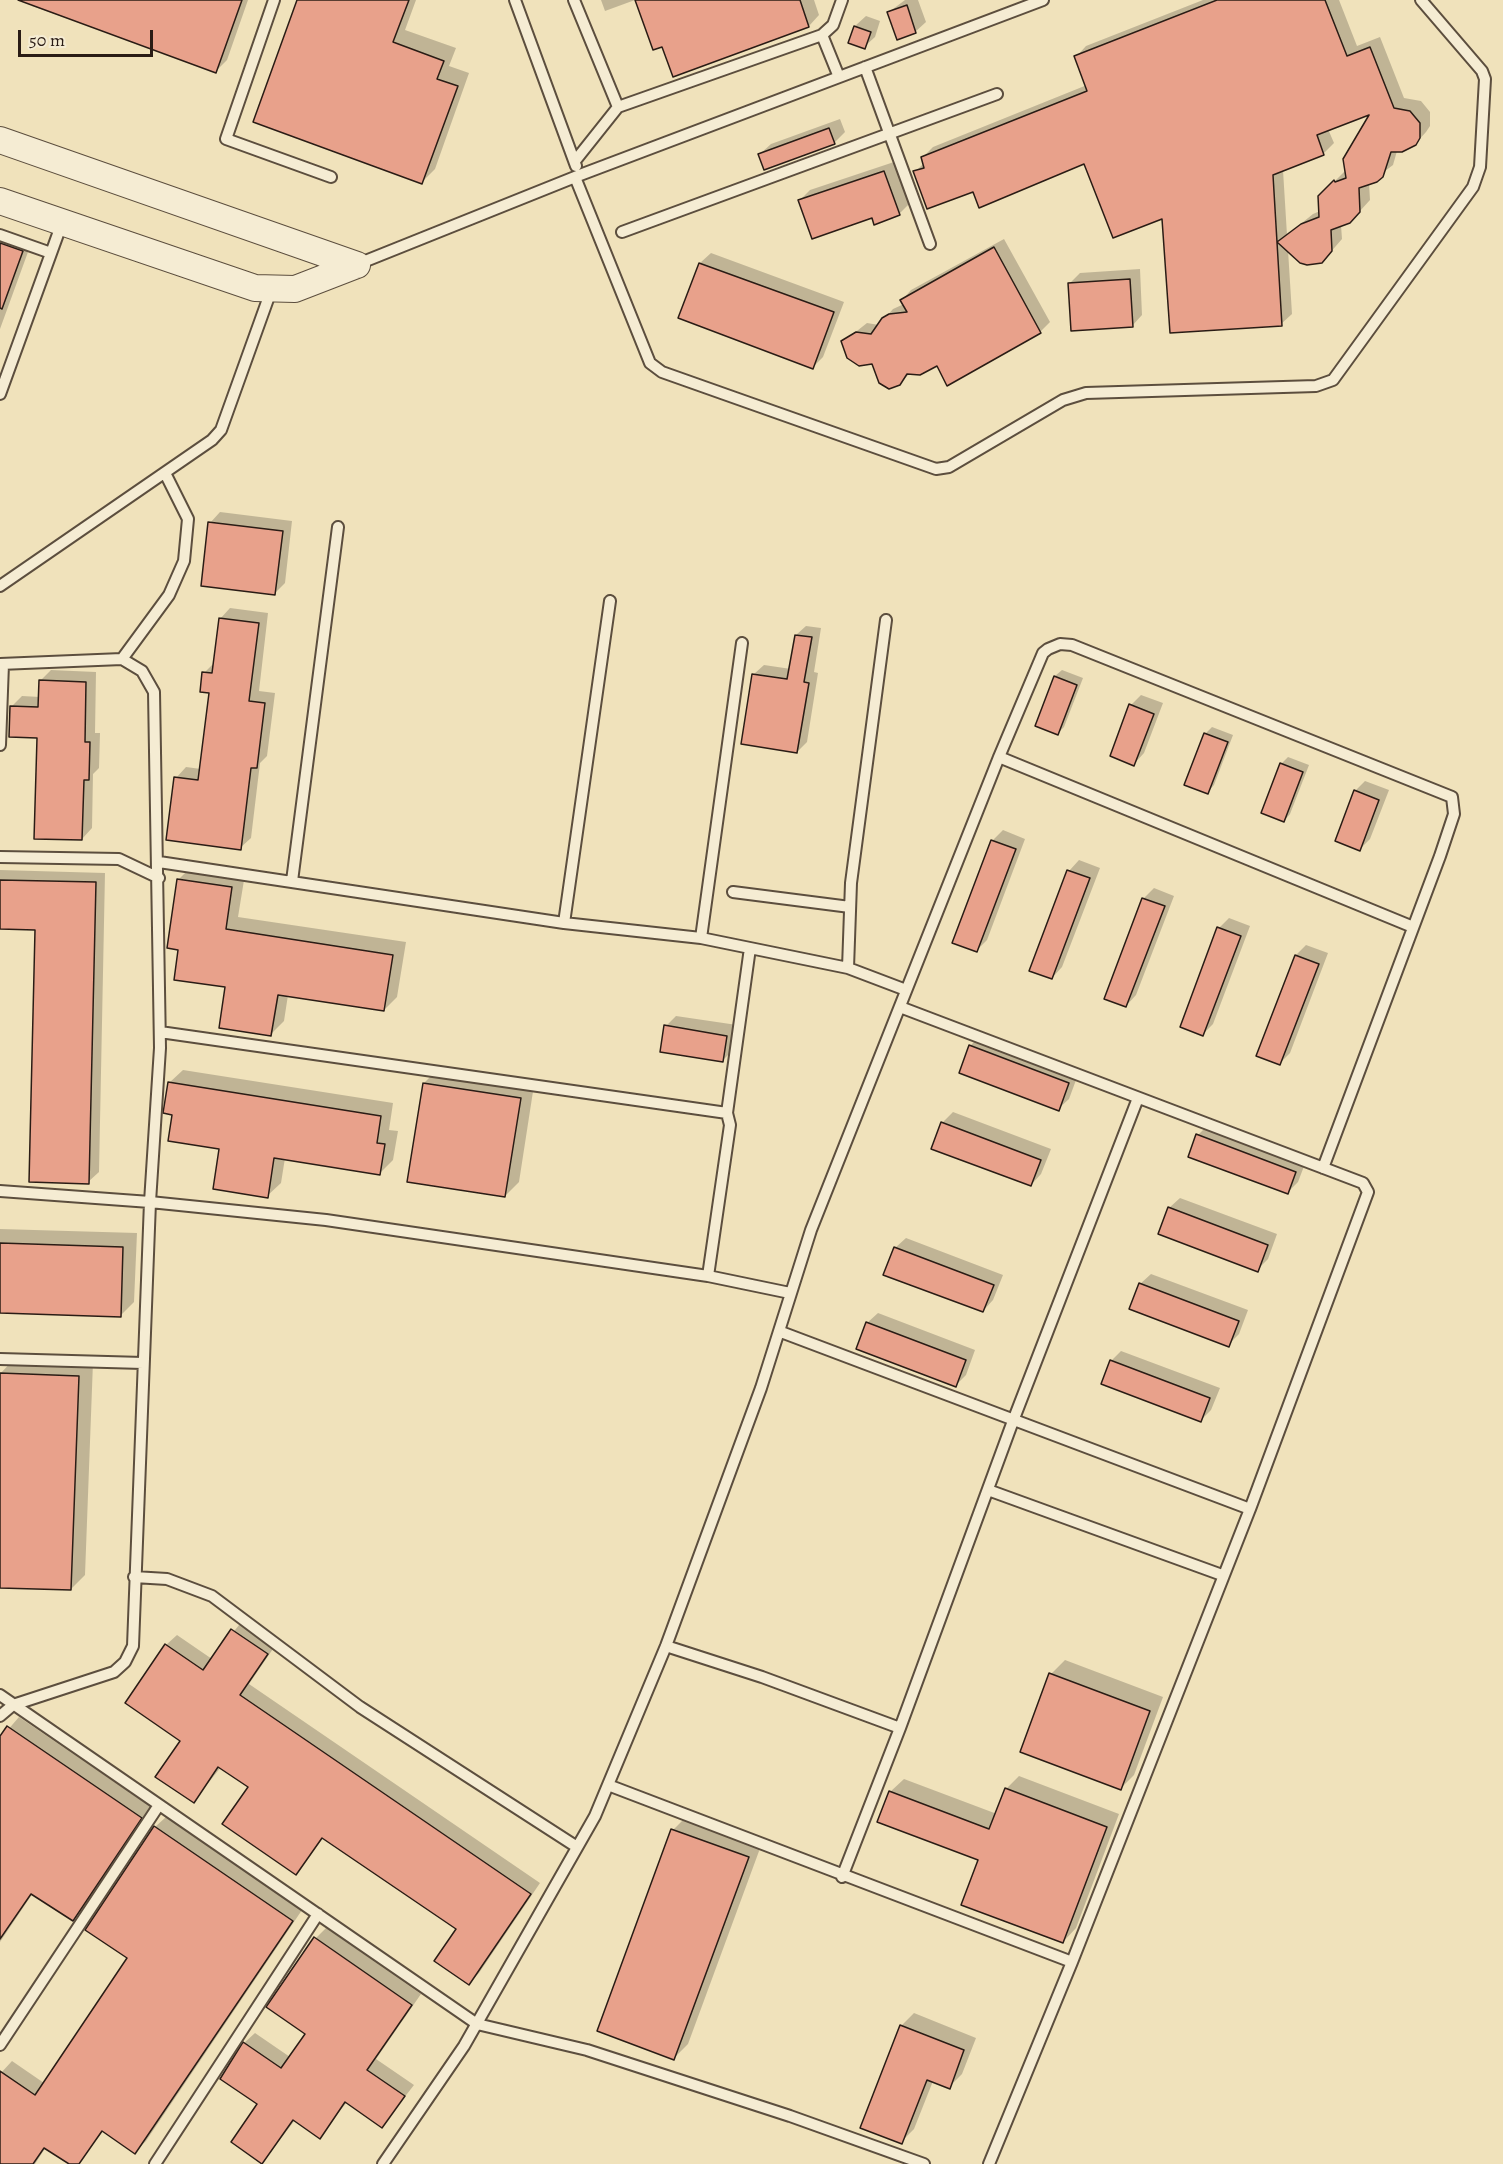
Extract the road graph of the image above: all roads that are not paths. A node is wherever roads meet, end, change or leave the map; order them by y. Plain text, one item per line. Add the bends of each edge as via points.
1 (274, 0) edge
2 (515, 0) edge
3 (574, 0) edge
4 (842, 0) edge
5 (1421, 0) edge
6 (1037, 1) edge
7 (822, 35) junction
8 (865, 67) junction
9 (839, 77) junction
10 (997, 94) dead end
11 (618, 107) junction
12 (889, 134) junction
13 (0, 140) edge
14 (574, 160) junction
15 (577, 176) junction
16 (330, 177) dead end
17 (0, 201) edge
18 (62, 222) junction
19 (622, 232) dead end
20 (0, 235) edge
21 (930, 244) dead end
22 (51, 253) junction
23 (357, 265) junction
24 (272, 288) junction
25 (0, 394) edge
26 (165, 473) junction
27 (338, 527) dead end
28 (0, 586) edge
29 (610, 601) dead end
30 (886, 620) dead end
31 (742, 643) dead end
32 (122, 658) junction
33 (2, 664) edge
34 (0, 745) edge
35 (999, 757) junction
36 (0, 857) edge
37 (159, 862) junction
38 (159, 878) junction
39 (292, 881) junction
40 (733, 892) dead end
41 (850, 907) junction
42 (564, 923) junction
43 (1413, 927) junction
44 (701, 938) junction
45 (750, 948) junction
46 (848, 968) junction
47 (906, 990) junction
48 (900, 1007) junction
49 (160, 1032) junction
50 (1138, 1098) junction
51 (727, 1113) junction
52 (1323, 1168) junction
53 (0, 1191) edge
54 (150, 1202) junction
55 (708, 1276) junction
56 (790, 1293) junction
57 (781, 1332) junction
58 (0, 1359) edge
59 (143, 1363) junction
60 (1013, 1420) junction
61 (988, 1490) junction
62 (1250, 1509) junction
63 (1222, 1575) junction
64 (134, 1578) junction
65 (666, 1646) junction
66 (0, 1695) edge
67 (13, 1705) junction
68 (0, 1716) edge
69 (900, 1728) junction
70 (608, 1785) junction
71 (159, 1805) junction
72 (577, 1847) junction
73 (842, 1877) junction
74 (318, 1914) junction
75 (1072, 1962) junction
76 (477, 2024) junction
77 (0, 2045) edge
78 (154, 2164) edge
79 (383, 2164) edge
80 (924, 2164) edge
81 (988, 2164) edge

1 - 16 lane via 226,139
2 - 14 lane
3 - 11 lane
4 - 7 lane via 833,25
5 - 15 lane via 1485,79 1480,167 1473,187 1333,380 1316,386 1086,393 1063,400 949,467 936,469 662,372 650,363
6 - 8 lane
7 - 9 lane
7 - 11 lane
8 - 9 lane
8 - 12 lane
9 - 15 lane
10 - 12 lane
11 - 14 lane
12 - 19 lane
12 - 21 lane
13 - 23 street
14 - 15 lane
15 - 23 lane
17 - 18 street
18 - 22 lane
18 - 24 street via 255,288
20 - 22 lane
22 - 25 lane
23 - 24 street via 295,289
24 - 26 lane via 221,430
26 - 28 lane
26 - 32 lane via 188,519 184,561 169,595
27 - 39 lane
29 - 42 lane
30 - 41 lane
31 - 44 lane
32 - 33 lane
32 - 37 lane via 142,671 154,692
33 - 34 lane
35 - 43 lane
35 - 43 lane via 1043,653 1055,645 1066,644 1449,794 1454,801 1454,814
35 - 47 lane
36 - 38 lane via 119,859
37 - 38 lane
37 - 39 lane
38 - 49 lane
39 - 42 lane
40 - 41 lane
41 - 46 lane
42 - 44 lane
43 - 52 lane
44 - 45 lane
45 - 46 lane
45 - 51 lane
46 - 47 lane
47 - 48 lane
48 - 50 lane
48 - 56 lane via 811,1230
49 - 51 lane
49 - 54 lane
50 - 52 lane
50 - 60 lane
51 - 55 lane via 730,1125
52 - 62 lane via 1363,1183 1368,1192
53 - 54 lane
54 - 55 lane via 326,1220
54 - 59 lane
55 - 56 lane
56 - 57 lane
57 - 60 lane
57 - 65 lane
58 - 59 lane
59 - 64 lane
60 - 61 lane
60 - 62 lane
61 - 63 lane
61 - 69 lane
62 - 63 lane
63 - 75 lane
64 - 67 lane via 133,1646 125,1662 114,1672
64 - 72 lane via 167,1579 212,1596 360,1707
65 - 69 lane
65 - 70 lane
66 - 67 lane
67 - 68 lane
67 - 71 lane
69 - 73 lane
70 - 72 lane
70 - 73 lane
71 - 74 lane
71 - 77 lane
72 - 76 lane
73 - 75 lane
74 - 76 lane
74 - 78 lane
75 - 81 lane
76 - 79 lane
76 - 80 lane via 587,2050

